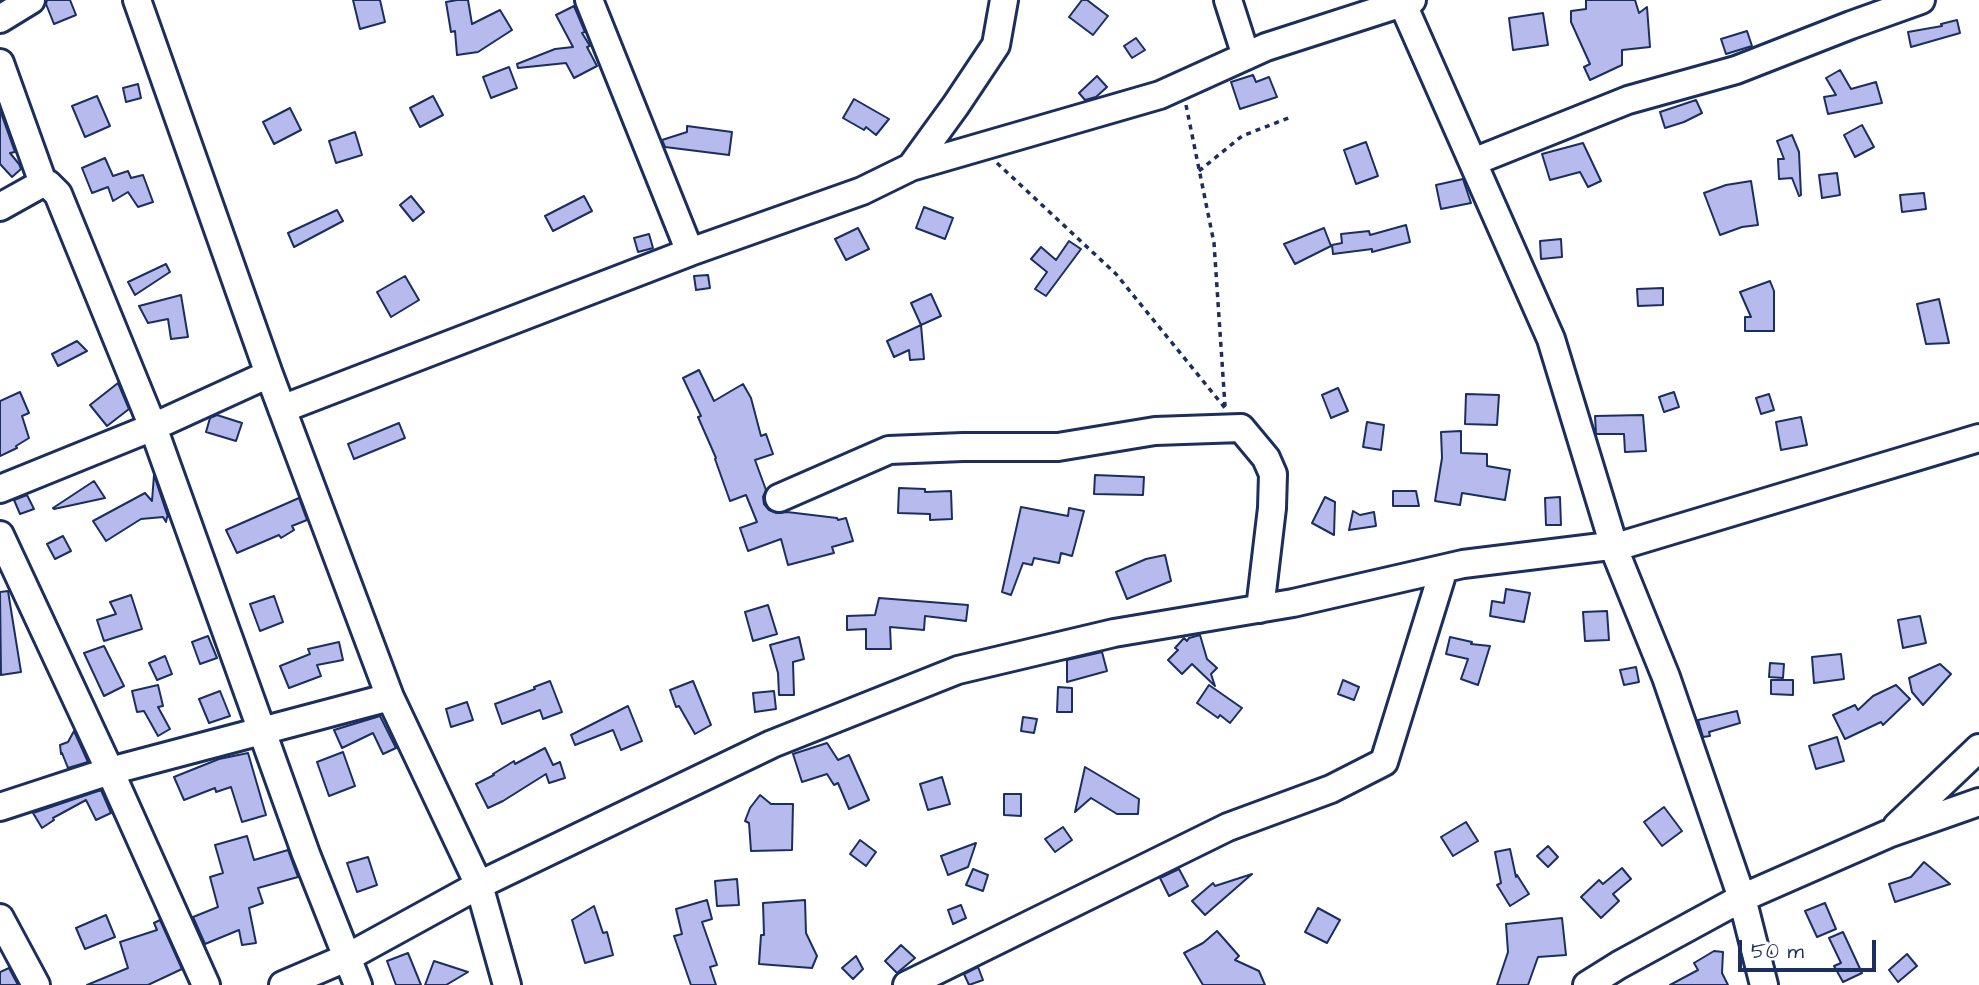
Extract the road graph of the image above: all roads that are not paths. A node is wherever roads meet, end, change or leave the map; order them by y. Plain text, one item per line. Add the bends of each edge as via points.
1 (31, 0) edge
2 (137, 0) edge
3 (589, 0) edge
4 (1004, 0) edge
5 (1228, 0) edge
6 (1921, 0) edge
7 (1405, 1) edge
8 (0, 19) edge
9 (1246, 56) junction
10 (0, 63) edge
11 (1473, 162) junction
12 (911, 167) junction
13 (43, 183) junction
14 (0, 207) edge
15 (690, 252) junction
16 (269, 374) junction
17 (282, 410) junction
18 (153, 427) junction
19 (1979, 438) edge
20 (0, 489) edge
21 (779, 498) dead end
22 (0, 535) edge
23 (1614, 546) junction
24 (1441, 578) dead end
25 (1260, 609) junction
26 (390, 697) junction
27 (262, 732) junction
28 (1979, 748) edge
29 (110, 771) junction
30 (1979, 802) edge
31 (0, 807) edge
32 (1888, 834) junction
33 (479, 885) junction
34 (1742, 898) junction
35 (0, 918) edge
36 (346, 958) junction
37 (36, 985) edge
38 (206, 985) edge
39 (284, 985) edge
40 (358, 985) edge
41 (507, 985) edge
42 (907, 985) edge
43 (1587, 985) edge
44 (1764, 985) edge

1 - 8 street
2 - 16 street
3 - 15 street
4 - 12 street via 996,45
5 - 9 street
6 - 11 street via 1736,69 1628,100
7 - 9 street
7 - 11 street
9 - 12 street via 1160,95
10 - 13 street
11 - 23 street via 1551,339
12 - 15 street via 862,191
13 - 14 street
13 - 18 street via 58,194
15 - 17 street
16 - 17 street
16 - 18 street
17 - 26 street
18 - 20 street
18 - 27 street
19 - 23 street
21 - 25 street via 889,450 1058,447 1155,431 1241,428 1273,474
22 - 29 street
23 - 25 street via 1463,564
23 - 34 street via 1666,677
24 - 42 street via 1384,762 1331,789 1228,827
25 - 33 street via 1114,633 958,670 772,744
26 - 27 street
26 - 33 street
27 - 29 street
27 - 36 street
28 - 32 street
29 - 31 street
29 - 38 street
30 - 32 street
32 - 34 street
33 - 36 street
33 - 41 street
34 - 43 street
34 - 44 street
35 - 37 street
36 - 39 street
36 - 40 street

